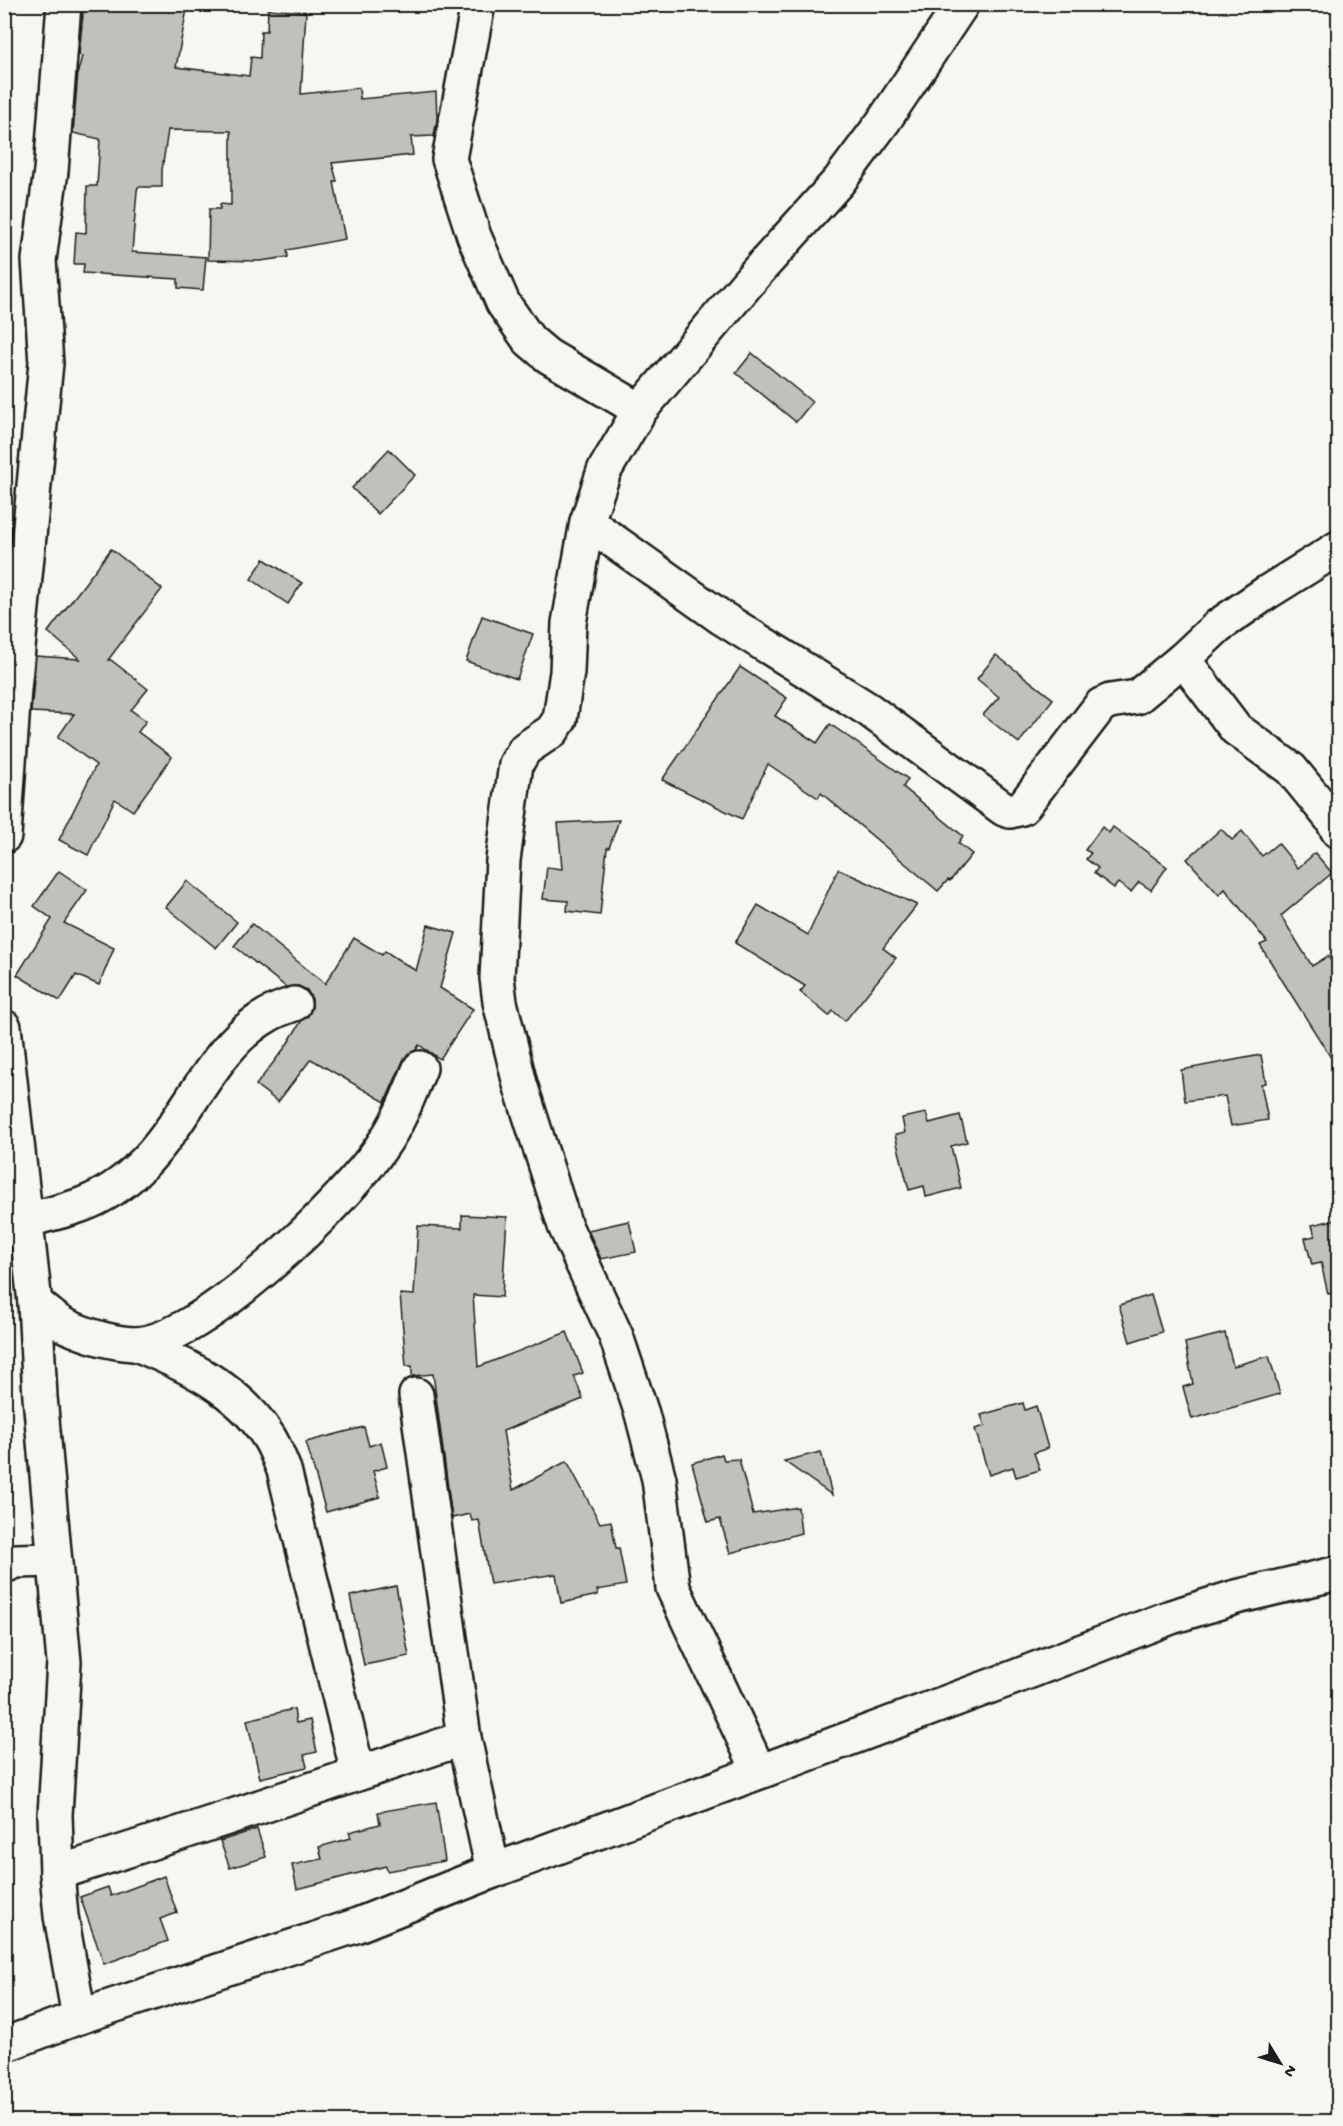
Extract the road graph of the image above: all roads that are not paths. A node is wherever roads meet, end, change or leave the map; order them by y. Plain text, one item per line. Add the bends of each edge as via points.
1 (64, 4) edge
2 (478, 4) edge
3 (962, 4) edge
4 (640, 410) junction
5 (587, 522) junction
6 (1338, 548) edge
7 (1184, 659) junction
8 (1338, 831) edge
9 (4, 836) edge
10 (294, 1004) dead end
11 (4, 1027) edge
12 (420, 1068) dead end
13 (10, 1227) edge
14 (35, 1303) junction
15 (136, 1344) junction
16 (416, 1395) dead end
17 (53, 1560) junction
18 (4, 1566) edge
19 (1338, 1573) edge
20 (464, 1738) junction
21 (759, 1772) junction
22 (358, 1773) junction
23 (493, 1871) junction
24 (57, 1873) junction
25 (80, 2017) junction
26 (4, 2045) edge

1 - 9 street via 51,171 39,260 46,363
2 - 4 street via 449,159 474,236 503,303 529,340 548,356
3 - 4 street via 839,181
4 - 5 street via 604,471
5 - 7 street via 723,618 869,710 1010,811 1022,808 1101,705 1137,697
5 - 21 street via 569,623 560,719 552,731 525,749 516,764 503,860 500,1002 527,1107 565,1226 616,1336 642,1414 660,1489 673,1588
6 - 7 street via 1218,626
7 - 8 street via 1236,729 1291,769
10 - 13 street via 268,1015 236,1042 208,1075 165,1141 141,1167 97,1198
11 - 13 street
12 - 15 street via 383,1145 359,1178 322,1216 268,1267 210,1311 170,1335
13 - 14 street
14 - 15 street via 63,1324 104,1340
14 - 17 street
15 - 22 street via 177,1360 212,1381 243,1406 268,1436 292,1499
16 - 20 street
17 - 18 street via 16,1561
17 - 24 street via 64,1662
19 - 21 street via 1202,1606
20 - 22 street
20 - 23 street
21 - 23 street
22 - 24 street
23 - 25 street via 356,1926
24 - 25 street
25 - 26 street

